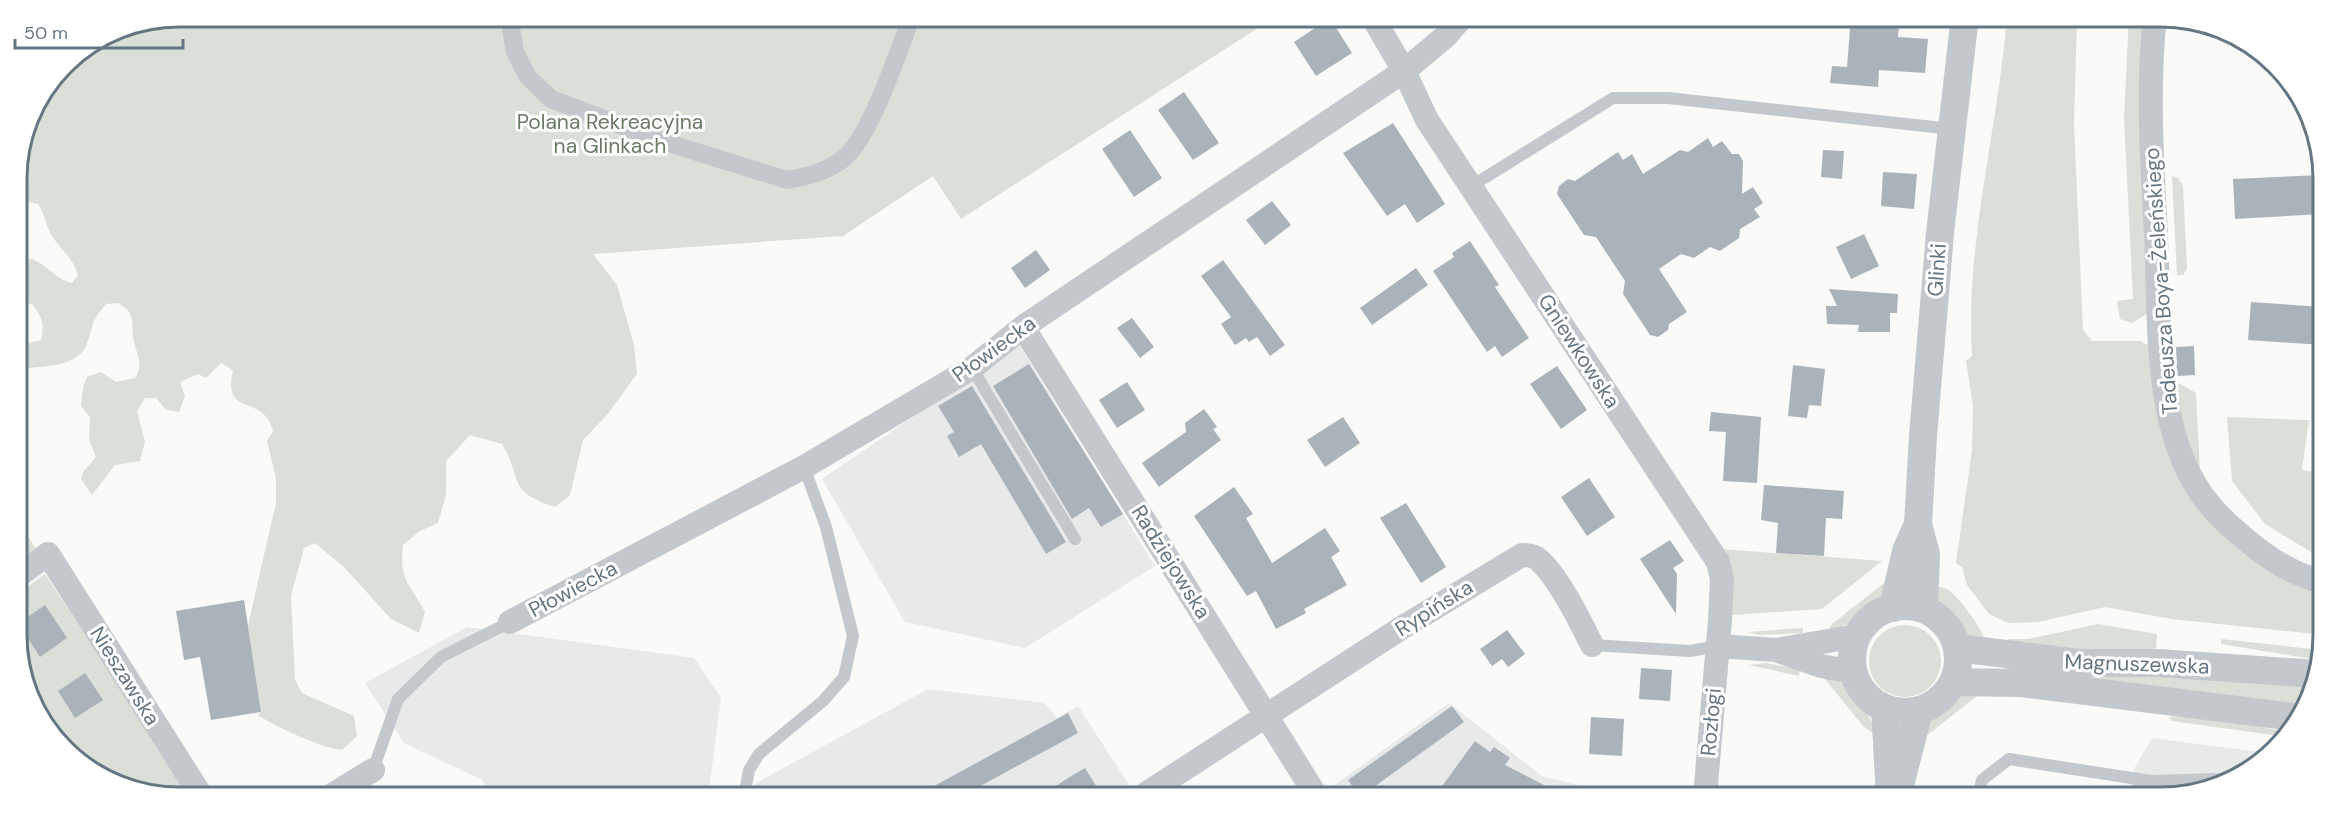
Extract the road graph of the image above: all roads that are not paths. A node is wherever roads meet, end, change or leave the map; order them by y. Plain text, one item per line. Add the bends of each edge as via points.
1 (511, 27) edge
2 (907, 27) edge
3 (1378, 27) edge
4 (1454, 27) edge
5 (1964, 27) edge
6 (2154, 27) edge
7 (1404, 71) junction
8 (1952, 129) junction
9 (1470, 187) junction
10 (1023, 327) junction
11 (972, 368) junction
12 (804, 467) junction
13 (1918, 524) junction
14 (1075, 539) dead end
15 (27, 569) edge
16 (2313, 578) edge
17 (1893, 608) junction
18 (1924, 609) junction
19 (502, 626) joint
20 (1857, 636) junction
21 (1592, 645) joint
22 (1718, 646) junction
23 (1957, 648) junction
24 (1776, 650) junction
25 (1854, 672) junction
26 (2308, 673) edge
27 (1954, 682) junction
28 (1885, 708) junction
29 (1919, 711) junction
30 (1268, 716) junction
31 (2289, 716) edge
32 (373, 770) joint
33 (2210, 779) edge
34 (2144, 780) junction
35 (195, 787) edge
36 (346, 787) edge
37 (746, 787) edge
38 (1157, 787) edge
39 (1311, 787) edge
40 (1706, 787) edge
41 (1889, 787) edge
42 (1900, 787) edge
43 (1980, 787) edge
44 (2139, 787) edge

1 - 2 street via 523,69 551,99 668,143 787,180 806,177 844,158 865,129
3 - 7 street, Gniewkowska
4 - 7 street, Płowiecka
5 - 8 street, Glinki
6 - 16 street, Tadeusza Boya-Żeleńskiego via 2151,148 2164,373 2172,429 2190,475 2215,512 2254,547
7 - 9 street, Gniewkowska via 1427,120
7 - 10 street, Płowiecka
8 - 9 lane via 1668,98 1614,98
8 - 13 street, Glinki via 1940,233
9 - 22 street, Gniewkowska via 1718,562 1722,579
10 - 11 street, Płowiecka
10 - 30 street, Radziejowska
11 - 12 street, Płowiecka
11 - 14 lane
12 - 19 street, Płowiecka
12 - 37 lane via 826,527 853,636 844,677 823,701 759,754 749,770
13 - 17 street, Glinki via 1906,551
13 - 18 street, Glinki via 1926,554
15 - 35 street, Nieszawska via 48,554
17 - 18 street
17 - 20 street via 1872,618
18 - 23 street via 1946,624
19 - 32 lane via 441,657 398,699
20 - 24 street
20 - 25 street
21 - 22 lane, Rypińska via 1690,651
21 - 30 street, Rypińska via 1577,614 1539,559 1522,555
22 - 24 street
22 - 40 street, Rozłogi
23 - 26 street, Magnuszewska via 2079,663 2158,663
23 - 27 street
24 - 25 street via 1821,666
25 - 28 street via 1865,694
27 - 29 street via 1943,697
27 - 31 street, Magnuszewska via 2021,683
28 - 29 street via 1896,712
28 - 41 street
29 - 42 street
30 - 38 street, Rypińska
30 - 39 street, Radziejowska
32 - 36 street
33 - 34 lane
34 - 43 lane via 2009,759 1982,780
34 - 44 lane

